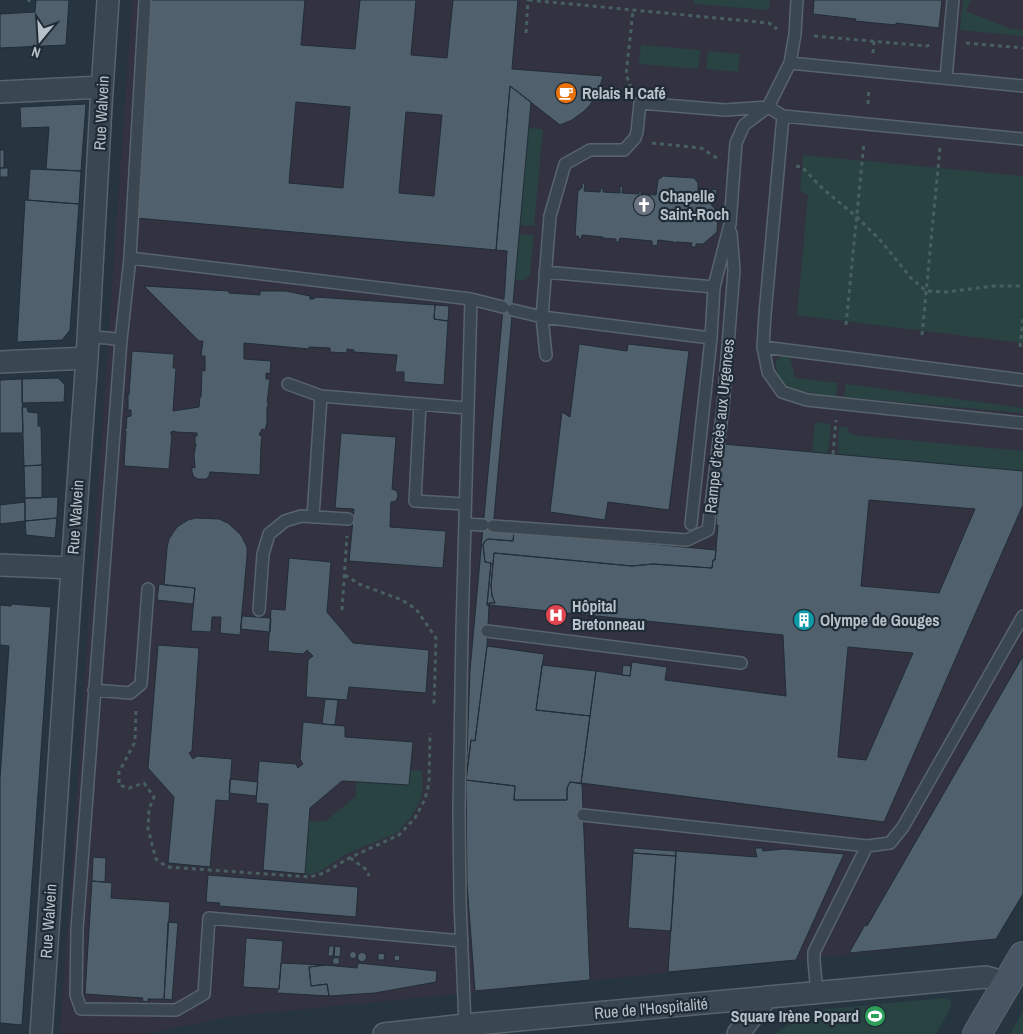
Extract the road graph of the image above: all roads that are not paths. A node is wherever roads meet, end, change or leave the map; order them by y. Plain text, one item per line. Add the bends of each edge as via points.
1 (108, 0) edge
2 (146, 0) edge
3 (797, 0) edge
4 (953, 0) edge
5 (790, 63) junction
6 (946, 78) junction
7 (1023, 86) edge
8 (102, 88) junction
9 (0, 92) edge
10 (768, 107) junction
11 (783, 116) junction
12 (1023, 139) edge
13 (730, 224) junction
14 (130, 258) junction
15 (545, 272) junction
16 (714, 287) junction
17 (471, 298) junction
18 (542, 317) junction
19 (88, 337) junction
20 (711, 338) junction
21 (121, 340) junction
22 (763, 347) junction
23 (546, 355) dead end
24 (87, 358) junction
25 (0, 362) edge
26 (1023, 380) edge
27 (288, 384) dead end
28 (321, 396) junction
29 (420, 404) junction
30 (468, 408) junction
31 (1023, 423) edge
32 (465, 504) junction
33 (313, 517) junction
34 (348, 519) road end
35 (465, 524) junction
36 (691, 524) dead end
37 (0, 565) edge
38 (72, 568) junction
39 (148, 589) dead end
40 (259, 610) dead end
41 (1023, 616) edge
42 (488, 631) dead end
43 (741, 663) dead end
44 (94, 690) junction
45 (583, 815) dead end
46 (867, 846) junction
47 (462, 941) junction
48 (1023, 956) edge
49 (1007, 983) junction
50 (817, 993) junction
51 (767, 998) junction
52 (465, 1025) junction
53 (41, 1034) edge
54 (384, 1034) edge
55 (738, 1034) edge
56 (977, 1034) edge

1 - 8 street, Rue Walvein
2 - 14 lane
3 - 5 lane
4 - 6 lane
5 - 6 lane
5 - 10 lane
6 - 7 lane
8 - 9 street
8 - 19 street, Rue Walvein
10 - 11 lane
10 - 13 lane via 744,125 736,143
10 - 15 lane via 725,110 640,103 635,138 624,150 590,150 565,164 550,216
11 - 12 lane
11 - 22 lane
13 - 16 lane
13 - 35 lane, Rampe d’accès aux Urgences via 734,270 724,407 708,530 687,540
14 - 17 lane
14 - 21 lane
15 - 16 lane
15 - 18 lane
16 - 20 lane
17 - 18 lane
17 - 30 lane
18 - 20 lane
18 - 23 lane
19 - 21 lane
19 - 24 street, Rue Walvein
20 - 36 lane
21 - 44 lane
22 - 26 lane
22 - 31 lane via 768,372 782,392 807,400
24 - 25 street
24 - 38 street, Rue Walvein
27 - 28 lane
28 - 29 lane
28 - 33 lane
29 - 30 lane
29 - 32 lane via 415,501
30 - 32 lane
32 - 35 lane
33 - 34 lane
33 - 40 lane via 301,516 285,521 269,534 263,554
35 - 47 lane via 468,630 460,901
37 - 38 street
38 - 53 street, Rue Walvein
39 - 44 lane via 141,684 130,693
41 - 46 lane via 903,827 890,843
42 - 43 lane
44 - 47 lane via 77,928 76,995 81,1009 176,1010 204,994 209,918
45 - 46 lane
46 - 50 lane via 814,952
47 - 52 lane
48 - 49 main road
49 - 50 street, Rue de l'Hospitalité via 986,977
49 - 56 main road
50 - 51 street, Rue de l'Hospitalité
51 - 52 street, Rue de l'Hospitalité
51 - 55 street
52 - 54 street, Rue de l'Hospitalité

